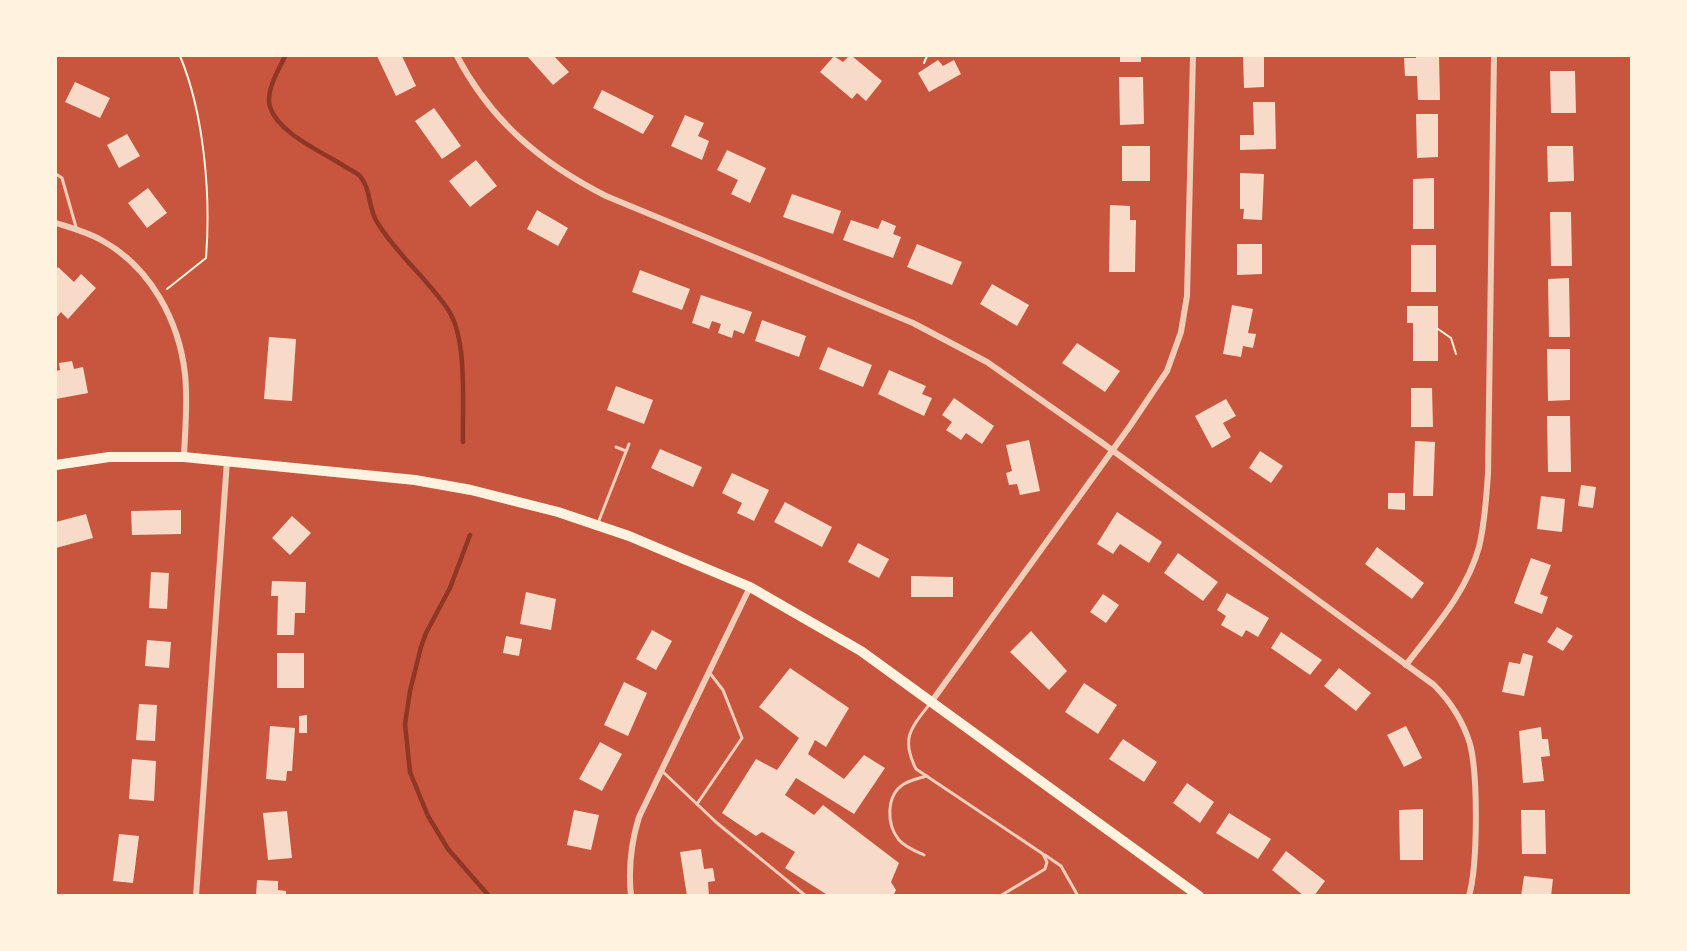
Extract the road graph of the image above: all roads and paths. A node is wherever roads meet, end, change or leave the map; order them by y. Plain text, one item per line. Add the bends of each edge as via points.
1 (180, 56) edge
2 (457, 56) edge
3 (927, 56) edge
4 (1193, 56) edge
5 (1494, 56) edge
6 (924, 63) dead end
7 (56, 174) edge
8 (56, 223) edge
9 (76, 229) junction
10 (159, 295) junction
11 (1438, 329) dead end
12 (1456, 354) dead end
13 (629, 444) dead end
14 (616, 447) dead end
15 (626, 451) junction
16 (1112, 451) junction
17 (184, 457) junction
18 (227, 461) junction
19 (56, 465) edge
20 (597, 525) junction
21 (750, 587) junction
22 (1406, 665) junction
23 (709, 672) junction
24 (932, 701) junction
25 (661, 770) junction
26 (927, 776) junction
27 (697, 804) junction
28 (1043, 854) junction
29 (924, 855) dead end
30 (196, 896) edge
31 (631, 896) edge
32 (806, 896) edge
33 (1000, 896) edge
34 (1078, 896) edge
35 (1199, 896) edge
36 (1469, 896) edge

1 - 10 path via 190,81 205,166 206,258
2 - 16 street via 495,114 543,159 570,176 606,196 950,341 1008,376
3 - 6 path
4 - 16 street via 1186,310 1167,371
5 - 22 street via 1484,524 1464,583
7 - 9 lane via 62,178
8 - 9 street
9 - 10 street via 123,254
10 - 17 street via 182,353 186,398
11 - 12 path via 1451,338
13 - 15 lane
14 - 15 lane
15 - 20 lane
16 - 22 street
16 - 24 street
17 - 18 main road
17 - 19 main road via 109,457
18 - 20 main road via 415,480 491,495
18 - 30 street
20 - 21 main road
21 - 23 street
21 - 24 main road via 861,651
22 - 36 street via 1446,698 1469,743 1475,820
23 - 25 street
23 - 27 lane via 723,690 742,738
24 - 26 lane via 911,728 908,739 916,769
24 - 35 main road
25 - 27 lane
25 - 31 street via 634,832 629,863
26 - 28 lane
26 - 29 lane via 903,784 889,813 900,841
27 - 32 lane
28 - 33 lane via 1045,869
28 - 34 lane via 1060,866

